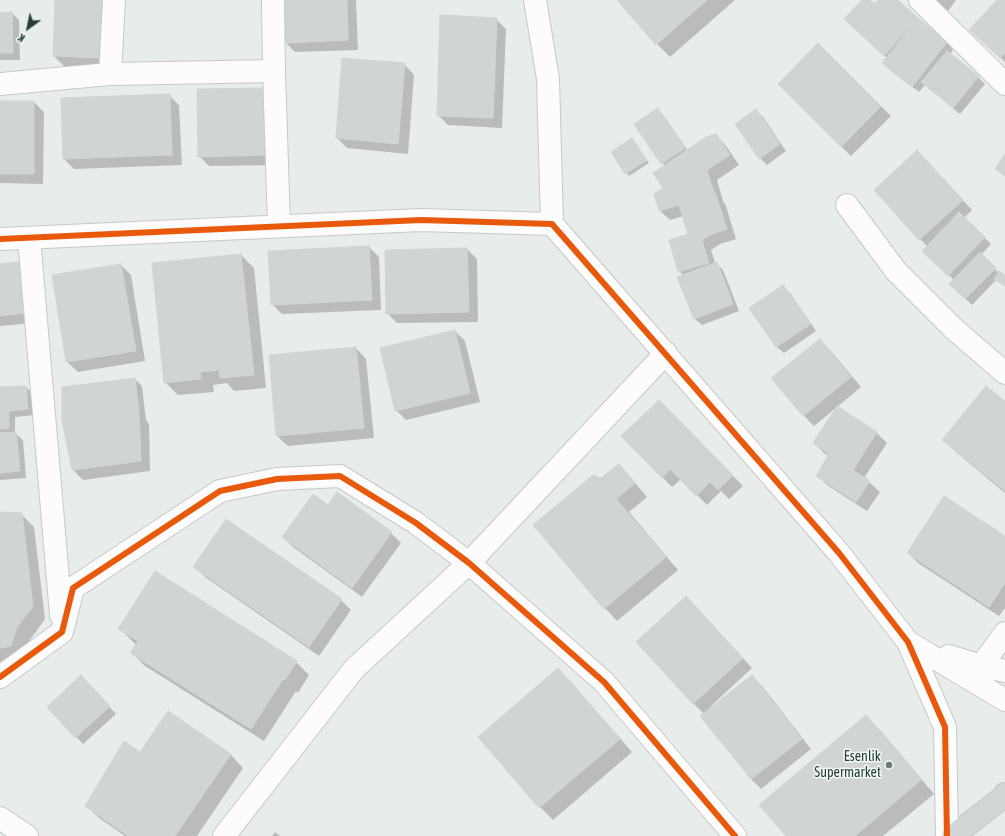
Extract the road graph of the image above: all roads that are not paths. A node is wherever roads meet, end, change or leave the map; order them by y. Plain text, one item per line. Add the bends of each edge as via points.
1 (114, 0) edge
2 (273, 0) edge
3 (535, 0) edge
4 (920, 0) edge
5 (274, 71) junction
6 (110, 74) junction
7 (0, 84) edge
8 (1005, 84) edge
9 (847, 205) dead end
10 (552, 224) junction
11 (279, 226) junction
12 (29, 238) junction
13 (0, 239) edge
14 (666, 353) junction
15 (1005, 372) edge
16 (469, 563) junction
17 (62, 632) junction
18 (1005, 633) edge
19 (908, 642) junction
20 (981, 666) junction
21 (1005, 671) edge
22 (0, 677) edge
23 (1005, 700) edge
24 (1005, 794) edge
25 (0, 818) edge
26 (27, 836) edge
27 (224, 836) edge
28 (735, 836) edge
29 (947, 836) edge
30 (953, 836) edge

1 - 6 street
2 - 5 street
3 - 10 street via 548,79
4 - 8 street
5 - 6 street
5 - 11 street
6 - 7 street
9 - 15 street via 896,271 954,329
10 - 11 street via 421,220
10 - 14 street
11 - 12 street
12 - 13 street
12 - 17 street
14 - 16 street
14 - 19 street via 839,553
16 - 17 street via 416,523 340,476 277,479 220,492 73,588
16 - 27 street via 354,669
16 - 28 street via 604,682
17 - 22 street
18 - 20 street
19 - 20 street
19 - 23 street
19 - 29 street via 945,727
20 - 21 street
24 - 30 main road
25 - 26 street

